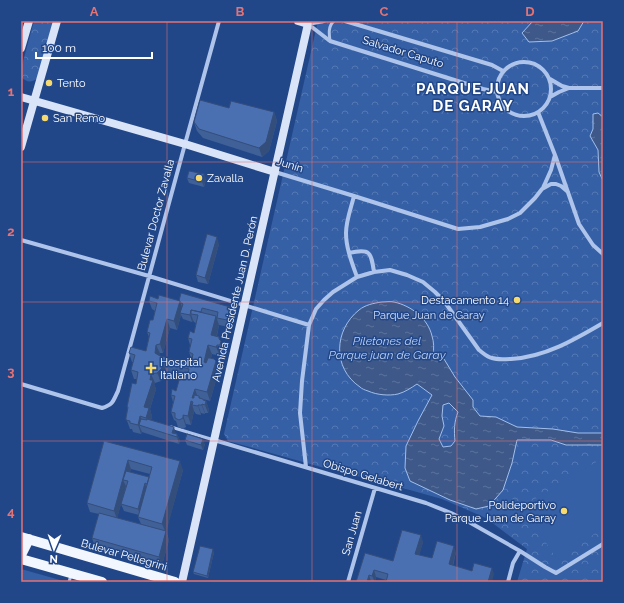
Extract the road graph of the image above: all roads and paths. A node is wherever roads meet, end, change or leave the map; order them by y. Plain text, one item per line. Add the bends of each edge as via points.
1 (29, 21) edge
2 (58, 21) edge
3 (219, 21) edge
4 (298, 21) edge
5 (324, 21) edge
6 (334, 21) edge
7 (345, 21) edge
8 (308, 22) edge
9 (330, 41) junction
10 (21, 48) edge
11 (503, 71) junction
12 (550, 79) junction
13 (569, 88) junction
14 (603, 88) edge
15 (497, 92) junction
16 (21, 97) edge
17 (550, 98) junction
18 (34, 101) junction
19 (538, 112) junction
20 (185, 144) junction
21 (21, 147) edge
22 (555, 155) junction
23 (275, 172) junction
24 (542, 189) junction
25 (568, 192) junction
26 (354, 196) junction
27 (21, 240) edge
28 (349, 253) junction
29 (603, 254) edge
30 (374, 272) junction
31 (149, 276) junction
32 (357, 277) junction
33 (244, 306) junction
34 (603, 323) edge
35 (309, 325) junction
36 (21, 384) edge
37 (169, 426) edge
38 (214, 440) junction
39 (306, 467) junction
40 (375, 488) junction
41 (25, 538) edge
42 (603, 544) edge
43 (520, 551) junction
44 (21, 555) edge
45 (21, 559) edge
46 (70, 578) edge
47 (102, 582) edge
48 (175, 582) edge
49 (182, 582) edge
50 (348, 582) edge
51 (508, 582) edge

1 - 10 street
2 - 18 street
3 - 20 street, Bulevar Doctor Zavalla
4 - 8 street, Salvador Caputo
5 - 8 street, Salvador Caputo
6 - 9 lane via 329,31
7 - 11 street, Salvador Caputo via 492,65
8 - 9 street, Salvador Caputo
8 - 23 street, Avenida Presidente Juan D. Perón
9 - 15 street, Salvador Caputo
11 - 12 street via 516,62 524,61 540,66
11 - 15 street via 499,77
12 - 13 street
12 - 17 street
13 - 14 street
13 - 17 street
15 - 19 street via 503,106 509,111 524,116
16 - 18 street, Junín
17 - 19 street
18 - 20 street, Junín
18 - 21 street
19 - 22 street
20 - 23 street, Junín
20 - 31 street, Bulevar Doctor Zavalla
22 - 24 street, Junín
22 - 25 street
23 - 26 street, Junín
23 - 33 street, Avenida Presidente Juan D. Perón
24 - 25 street via 556,184
24 - 26 street, Junín via 520,213 471,229 458,229
25 - 29 street via 579,224 593,245
26 - 28 street via 346,228
27 - 31 street
28 - 30 street via 360,250 370,254
28 - 32 street
30 - 32 street
30 - 34 street via 390,270 423,282 444,302 479,350 491,358 515,359 536,354 558,347
31 - 33 street
31 - 36 street, Bulevar Doctor Zavalla via 118,391 110,406 102,408
32 - 35 street via 324,300 316,309
33 - 35 street
33 - 38 street, Avenida Presidente Juan D. Perón
35 - 39 street via 300,413
37 - 38 lane, Obispo Gelabert
38 - 39 street, Obispo Gelabert
38 - 49 street, Avenida Presidente Juan D. Perón
39 - 40 street, Obispo Gelabert
40 - 43 street, Obispo Gelabert via 451,513
40 - 50 street, San Juan
41 - 44 main road
41 - 48 main road, Bulevar Pellegrini
42 - 43 street, Obispo Gelabert via 556,573
43 - 51 street
45 - 46 main road
46 - 47 main road

